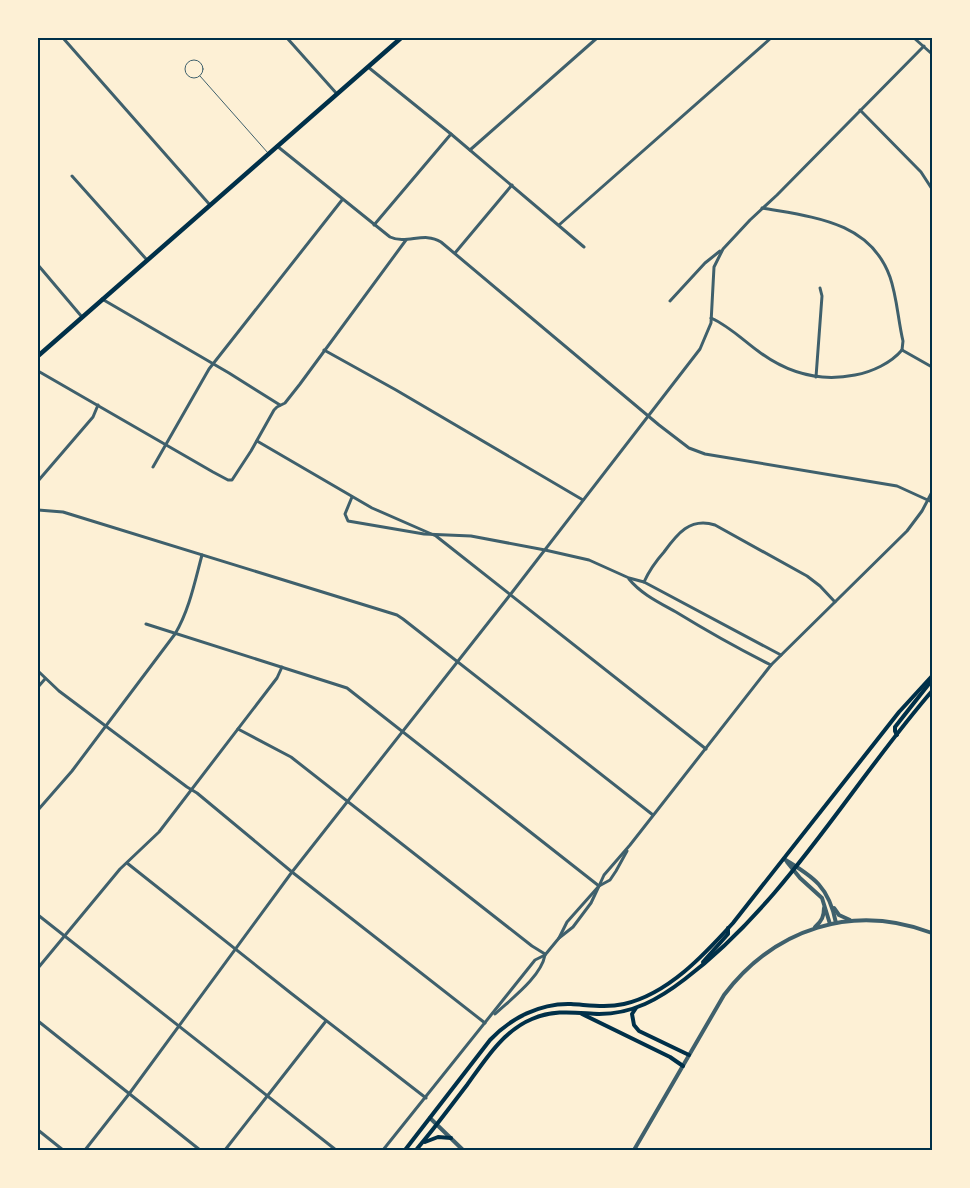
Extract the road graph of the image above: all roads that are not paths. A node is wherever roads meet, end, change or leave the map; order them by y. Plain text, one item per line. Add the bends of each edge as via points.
1 (63, 38) edge
2 (287, 38) edge
3 (398, 38) edge
4 (597, 38) edge
5 (771, 38) edge
6 (914, 38) edge
7 (924, 46) junction
8 (932, 54) edge
9 (368, 67) junction
10 (200, 76) junction
11 (337, 94) junction
12 (860, 110) junction
13 (452, 134) junction
14 (277, 146) junction
15 (470, 150) junction
16 (268, 154) junction
17 (72, 176) dead end
18 (512, 185) junction
19 (932, 189) edge
20 (342, 200) junction
21 (210, 205) junction
22 (762, 208) junction
23 (374, 225) junction
24 (559, 225) junction
25 (406, 240) junction
26 (584, 247) dead end
27 (723, 249) junction
28 (455, 253) junction
29 (147, 260) junction
30 (38, 265) edge
31 (820, 288) dead end
32 (102, 299) junction
33 (670, 302) dead end
34 (82, 317) junction
35 (711, 318) junction
36 (324, 350) junction
37 (902, 350) junction
38 (38, 356) edge
39 (213, 364) junction
40 (932, 367) edge
41 (38, 372) edge
42 (816, 377) junction
43 (98, 405) junction
44 (280, 405) junction
45 (648, 416) junction
46 (257, 441) junction
47 (166, 444) junction
48 (153, 467) dead end
49 (38, 481) edge
50 (932, 492) edge
51 (352, 497) junction
52 (583, 500) junction
53 (930, 501) edge
54 (38, 510) edge
55 (433, 534) junction
56 (545, 550) junction
57 (202, 555) junction
58 (628, 578) junction
59 (644, 582) junction
60 (510, 595) junction
61 (834, 602) junction
62 (146, 624) dead end
63 (175, 634) junction
64 (781, 655) junction
65 (458, 661) junction
66 (772, 666) junction
67 (282, 667) junction
68 (38, 671) edge
69 (932, 676) edge
70 (46, 679) junction
71 (932, 680) edge
72 (38, 687) edge
73 (932, 692) edge
74 (107, 725) junction
75 (238, 729) junction
76 (403, 731) junction
77 (897, 735) junction
78 (706, 749) junction
79 (192, 790) junction
80 (348, 801) junction
81 (38, 810) edge
82 (653, 815) junction
83 (630, 845) junction
84 (784, 859) junction
85 (127, 863) junction
86 (795, 868) junction
87 (292, 872) junction
88 (599, 886) junction
89 (823, 900) junction
90 (832, 905) junction
91 (38, 915) edge
92 (852, 921) junction
93 (836, 923) junction
94 (830, 924) junction
95 (728, 928) junction
96 (813, 929) junction
97 (932, 933) edge
98 (64, 937) junction
99 (559, 938) junction
100 (236, 950) junction
101 (545, 955) junction
102 (38, 968) edge
103 (697, 969) junction
104 (636, 1008) junction
105 (577, 1012) junction
106 (38, 1021) edge
107 (326, 1021) junction
108 (485, 1022) junction
109 (178, 1026) junction
110 (689, 1056) junction
111 (683, 1066) junction
112 (129, 1094) junction
113 (266, 1096) junction
114 (426, 1098) junction
115 (430, 1118) junction
116 (437, 1124) junction
117 (38, 1130) edge
118 (451, 1138) junction
119 (423, 1142) junction
120 (63, 1150) edge
121 (86, 1150) edge
122 (200, 1150) edge
123 (225, 1150) edge
124 (336, 1150) edge
125 (383, 1150) edge
126 (405, 1150) edge
127 (416, 1150) edge
128 (464, 1150) edge
129 (634, 1150) edge

1 - 21 street
2 - 11 street
3 - 9 main road
4 - 15 street
5 - 24 street
6 - 7 street
7 - 8 street
7 - 12 street
9 - 11 main road
9 - 13 street
10 - 10 lane via 188,75 188,63 200,63 203,69
10 - 16 lane
11 - 14 main road
12 - 19 street via 916,167
12 - 22 street
13 - 15 street
13 - 23 street
14 - 16 main road
14 - 20 street
15 - 18 street
16 - 21 main road
17 - 29 street
18 - 24 street
18 - 28 street
20 - 23 street
20 - 39 street
21 - 29 main road
22 - 27 street
22 - 37 street via 838,224 858,234 870,245 891,278
23 - 25 street via 390,237
24 - 26 street
25 - 28 street via 431,237
25 - 36 street
27 - 33 street
27 - 35 street via 712,274
28 - 45 street
29 - 32 main road
30 - 34 street
31 - 42 street
32 - 34 main road
32 - 39 street
34 - 38 main road
35 - 42 street via 726,325 782,366
35 - 45 street via 700,349
36 - 44 street via 285,403
36 - 52 street
37 - 40 street
37 - 42 street via 891,360 869,371 846,377
39 - 44 street
39 - 47 street
41 - 43 street
43 - 47 street
43 - 49 street via 93,417
44 - 46 street
45 - 52 street
45 - 53 street via 697,452 897,486
46 - 47 street via 232,480
46 - 51 street
47 - 48 street
50 - 53 street
51 - 55 street
51 - 55 street via 345,514 348,521
52 - 56 street
53 - 61 street via 907,531
54 - 57 street via 63,512
55 - 56 street via 471,536
55 - 60 street
56 - 58 street via 589,560
56 - 60 street
57 - 63 street
57 - 65 street via 397,615
58 - 59 street
58 - 66 street via 691,622
59 - 61 street via 679,532 692,524 704,523 715,525 807,576
59 - 64 street
60 - 65 street
60 - 78 street
61 - 64 street
62 - 63 street
63 - 67 street
63 - 74 street
64 - 66 street
65 - 76 street
65 - 82 street
66 - 78 street
67 - 75 street
67 - 76 street via 347,688
68 - 70 street
69 - 84 main road via 898,714
70 - 72 street
70 - 74 street
71 - 77 main road via 895,727
73 - 77 main road
74 - 79 street
74 - 81 street
75 - 79 street
75 - 80 street via 291,757
76 - 80 street
76 - 88 street
77 - 86 main road
78 - 82 street
79 - 85 street via 159,832
79 - 87 street
80 - 87 street
80 - 101 street
82 - 83 street
83 - 88 street via 604,875
83 - 88 street via 610,880
84 - 86 street
84 - 95 main road
85 - 98 street
85 - 100 street
86 - 89 street
86 - 90 street via 815,879
86 - 103 main road via 763,908
87 - 100 street
87 - 108 street
88 - 99 street via 567,922
88 - 99 street via 573,927
89 - 94 street
89 - 96 street via 824,915
90 - 92 street via 840,915
90 - 93 street
91 - 98 street
92 - 93 street
92 - 97 street via 890,922
93 - 94 street
94 - 96 street
95 - 103 main road via 728,934
95 - 115 main road via 686,969 644,997 612,1006 547,1006 515,1020 490,1040
96 - 110 street via 782,941 743,973 724,995
98 - 102 street
98 - 109 street
99 - 101 street
100 - 107 street
100 - 109 street
101 - 108 street via 535,960
101 - 108 street via 542,966 531,980
103 - 104 main road via 653,1001
104 - 105 main road via 611,1013
104 - 110 main road via 632,1016 639,1031
105 - 111 main road
105 - 116 main road via 542,1015 511,1031 494,1048
106 - 112 street
107 - 113 street
107 - 114 street
108 - 114 street
109 - 112 street
109 - 113 street
110 - 111 street
111 - 129 street
112 - 121 street
112 - 122 street
113 - 123 street
113 - 124 street
114 - 125 street
115 - 116 street
115 - 126 main road
116 - 118 street
116 - 119 main road
117 - 120 street
118 - 119 main road via 438,1137
118 - 128 street
119 - 127 main road

